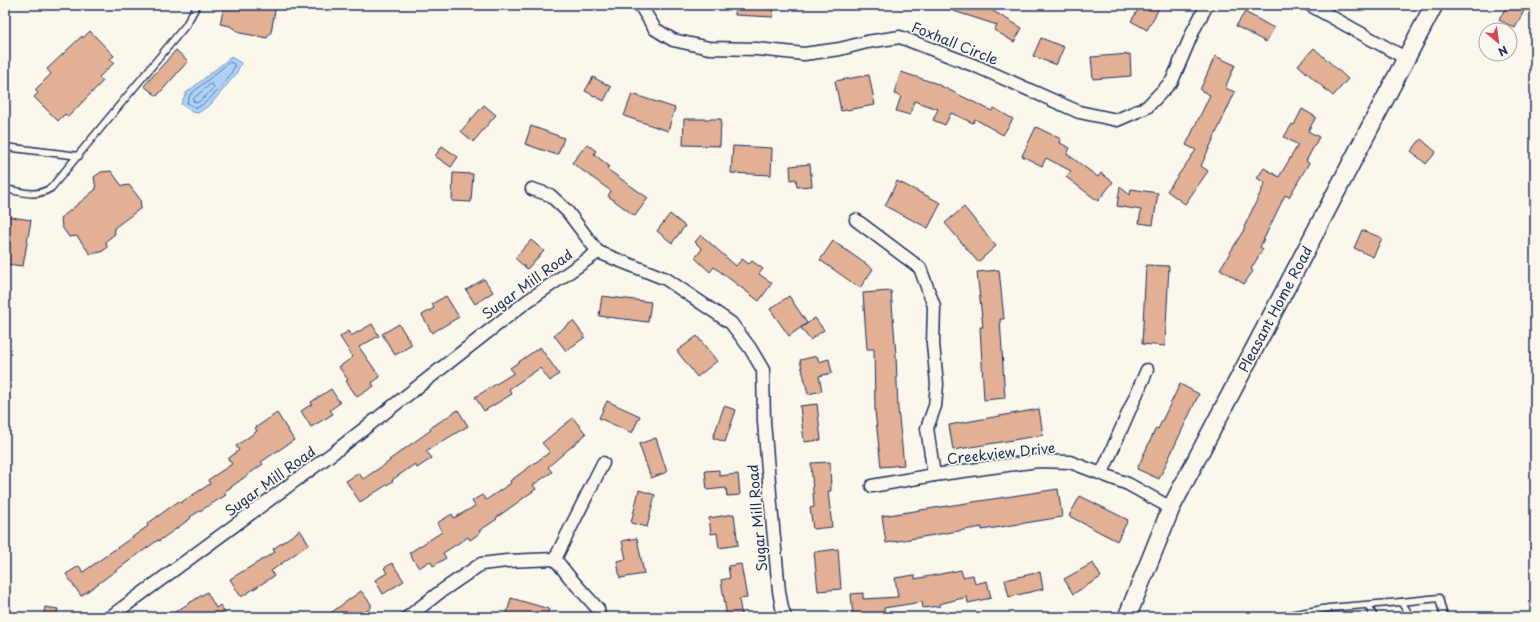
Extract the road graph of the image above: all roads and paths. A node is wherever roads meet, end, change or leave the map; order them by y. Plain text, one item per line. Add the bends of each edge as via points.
1 (197, 5) edge
2 (640, 5) edge
3 (1207, 5) edge
4 (1310, 5) edge
5 (1434, 5) edge
6 (1407, 59) junction
7 (5, 146) edge
8 (79, 156) junction
9 (5, 189) edge
10 (532, 189) dead end
11 (856, 220) dead end
12 (598, 252) junction
13 (1147, 370) dead end
14 (603, 463) dead end
15 (1102, 473) junction
16 (934, 475) junction
17 (872, 486) dead end
18 (1171, 508) junction
19 (554, 559) junction
20 (1401, 602) junction
21 (1368, 605) junction
22 (1303, 615) edge
23 (110, 617) edge
24 (408, 617) edge
25 (599, 617) edge
26 (786, 617) edge
27 (1127, 617) edge
28 (1278, 617) edge
29 (1374, 617) edge
30 (1411, 617) edge
31 (1444, 617) edge

1 - 8 lane via 186,25
2 - 3 street, Foxhall Circle via 655,29 673,40 709,48 757,49 804,54 900,37 978,67 1079,112 1117,120 1147,107 1172,81
4 - 6 street
5 - 6 main road, Pleasant Home Road
6 - 18 main road, Pleasant Home Road
7 - 8 lane
8 - 9 lane via 51,188 42,194
10 - 12 street via 550,195
11 - 16 street via 920,268 934,306 933,344 937,384 935,406 927,428
12 - 23 street, Sugar Mill Road via 526,302 337,450
12 - 26 street, Sugar Mill Road via 666,279 730,323 750,348 763,370 764,422 772,525 779,591
13 - 15 street
14 - 19 street
15 - 16 street, Creekview Drive via 1070,462 1038,461
15 - 18 street, Creekview Drive
16 - 17 street, Creekview Drive
18 - 27 main road, Pleasant Home Road
19 - 24 street via 482,564
19 - 25 street via 598,609
20 - 21 lane
20 - 30 lane
20 - 31 lane via 1438,598
21 - 22 lane via 1329,608
21 - 29 lane
22 - 28 lane

